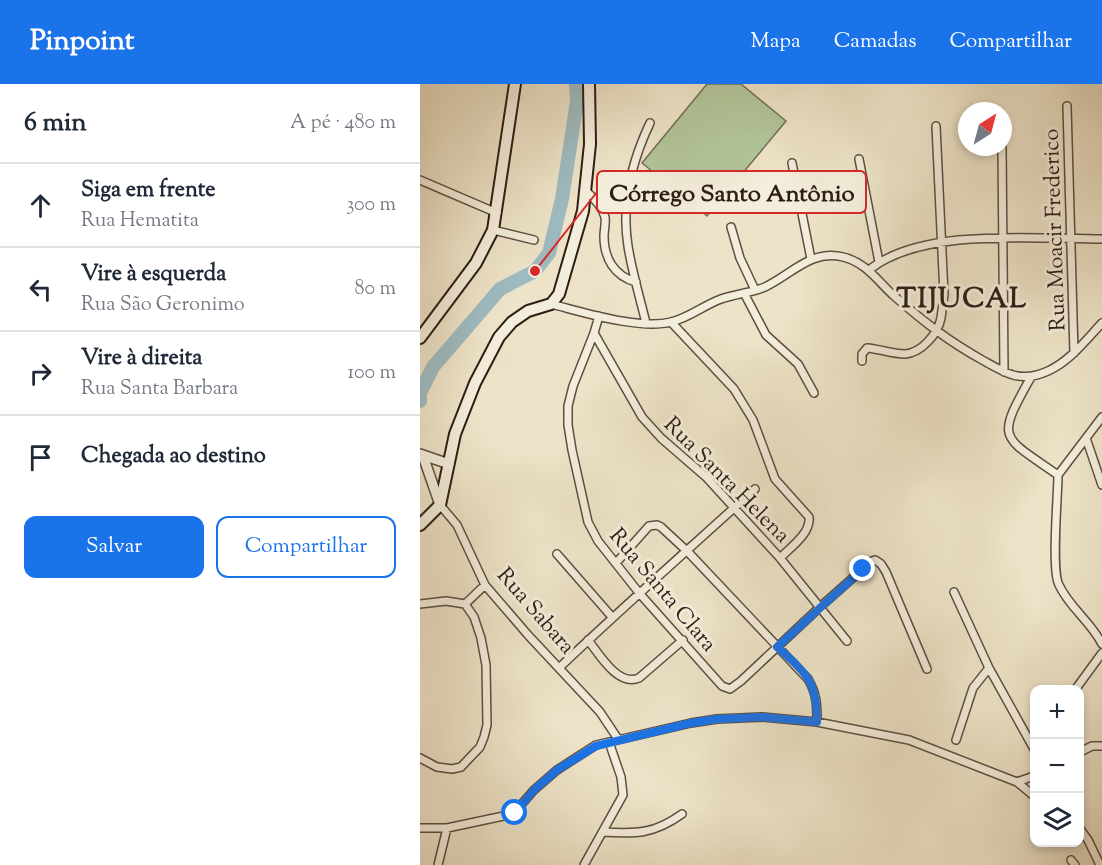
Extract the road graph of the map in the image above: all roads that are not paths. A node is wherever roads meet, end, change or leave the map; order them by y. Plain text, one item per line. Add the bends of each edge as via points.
1 (515, 84) edge
2 (589, 84) edge
3 (1067, 106) dead end
4 (650, 123) dead end
5 (936, 126) dead end
6 (1002, 156) edge
7 (859, 159) dead end
8 (792, 163) dead end
9 (420, 180) edge
10 (586, 191) junction
11 (497, 213) junction
12 (731, 227) dead end
13 (494, 230) junction
14 (1004, 239) junction
15 (1071, 239) junction
16 (1102, 239) edge
17 (534, 240) dead end
18 (940, 241) junction
19 (811, 259) junction
20 (879, 262) junction
21 (868, 270) junction
22 (636, 282) junction
23 (755, 290) junction
24 (744, 293) junction
25 (551, 304) junction
26 (599, 316) junction
27 (671, 322) junction
28 (646, 323) junction
29 (1102, 323) edge
30 (935, 332) junction
31 (594, 333) junction
32 (420, 338) edge
33 (1074, 353) junction
34 (862, 361) dead end
35 (1004, 372) junction
36 (1031, 377) junction
37 (814, 393) dead end
38 (1102, 417) edge
39 (1086, 438) junction
40 (421, 455) edge
41 (449, 464) junction
42 (1058, 475) junction
43 (1102, 485) edge
44 (755, 489) dead end
45 (440, 505) junction
46 (734, 508) junction
47 (420, 525) edge
48 (688, 552) junction
49 (557, 554) dead end
50 (780, 558) junction
51 (616, 563) junction
52 (485, 585) junction
53 (954, 592) dead end
54 (640, 594) junction
55 (420, 604) edge
56 (465, 604) junction
57 (820, 607) junction
58 (612, 617) junction
59 (588, 640) junction
60 (683, 640) junction
61 (847, 641) dead end
62 (1102, 645) edge
63 (777, 647) junction
64 (1102, 652) edge
65 (560, 667) junction
66 (989, 668) junction
67 (927, 669) dead end
68 (1079, 685) edge
69 (817, 722) junction
70 (618, 739) junction
71 (1030, 739) edge
72 (956, 740) dead end
73 (609, 742) junction
74 (1102, 746) edge
75 (1084, 750) edge
76 (420, 758) edge
77 (1030, 778) edge
78 (1017, 782) junction
79 (1031, 793) edge
80 (682, 814) dead end
81 (420, 828) edge
82 (447, 828) junction
83 (603, 832) junction
84 (1084, 834) edge
85 (438, 865) edge
86 (584, 865) edge
87 (1100, 865) edge

1 - 11 main road
2 - 10 main road
3 - 15 street, Rua Moacir Frederico
4 - 22 street via 628,185 626,223
5 - 18 street
6 - 14 street
7 - 20 street
8 - 19 street
9 - 11 street
10 - 22 street via 597,201 605,218 607,258 615,270
10 - 25 main road via 559,294
11 - 13 main road
12 - 23 street
13 - 17 street
13 - 32 main road via 476,263
14 - 15 street
14 - 18 street
14 - 35 street
15 - 16 street
15 - 33 street, Rua Moacir Frederico
18 - 20 street
18 - 30 street via 944,294 941,321
19 - 21 street via 841,256
19 - 23 street
20 - 21 street
21 - 30 street
22 - 28 street
23 - 24 street
24 - 27 street
24 - 37 street via 766,335 798,364
25 - 26 street
25 - 41 main road via 512,322 499,338 454,434
26 - 28 street
26 - 31 street, Rua Santa Clara
27 - 28 street
27 - 50 street via 744,403 775,479 809,517 806,530
29 - 33 street
30 - 34 street via 915,352 867,348
30 - 35 street
31 - 46 street, Rua Santa Helena via 642,417
31 - 51 street, Rua Santa Clara via 573,386 568,425 588,522
33 - 36 street via 1049,371
35 - 36 street
36 - 42 street via 1010,415 1008,434 1021,450
38 - 39 street
39 - 42 street
39 - 43 street
40 - 41 street
40 - 45 street
41 - 45 main road
42 - 62 street via 1056,577 1065,596
44 - 46 street
45 - 47 main road
45 - 52 street, Rua Sabara via 457,525
46 - 48 street
46 - 50 street, Rua Santa Helena
48 - 51 street via 657,525 649,526
48 - 54 street
48 - 63 street
49 - 58 street
50 - 57 street, Rua Santa Helena
51 - 54 street, Rua Santa Clara
52 - 56 street
52 - 65 street, Rua Sabara
53 - 66 street
54 - 58 street
54 - 60 street, Rua Santa Clara
55 - 56 street
56 - 76 street via 474,617 486,665 484,737 461,767 437,767
57 - 61 street, Rua Santa Helena
57 - 63 street
57 - 67 street via 872,561 879,561
58 - 59 street
59 - 60 street via 614,671 633,681
59 - 65 street
60 - 63 street, Rua Santa Clara via 729,689
63 - 69 street via 798,666 815,690
64 - 68 street
65 - 70 street, Rua Sabara
66 - 71 street
66 - 72 street via 973,688
69 - 70 street via 762,717 717,719
69 - 78 street via 909,740
70 - 73 street
73 - 82 street via 557,770 513,814
73 - 83 street via 623,795
74 - 75 street
77 - 78 street
78 - 79 street
80 - 83 street via 640,834
81 - 82 street
82 - 85 street
83 - 86 street
84 - 87 street

